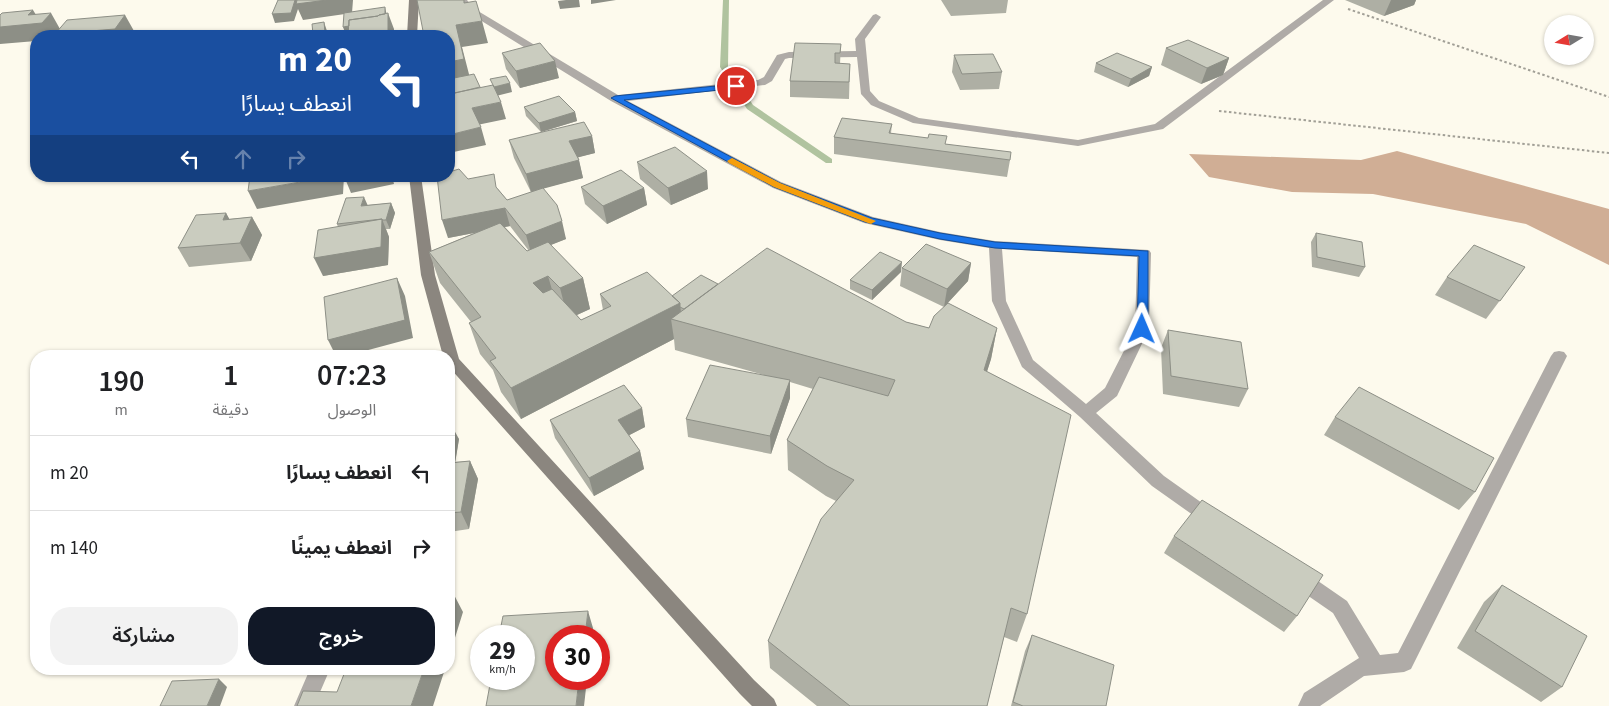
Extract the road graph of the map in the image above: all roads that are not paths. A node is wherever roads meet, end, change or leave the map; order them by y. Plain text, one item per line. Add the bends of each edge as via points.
1 (414, 0) edge
2 (462, 0) edge
3 (1328, 1) edge
4 (876, 17) dead end
5 (412, 30) edge
6 (861, 54) junction
7 (615, 98) junction
8 (416, 182) edge
9 (995, 245) junction
10 (447, 350) edge
11 (1559, 356) dead end
12 (455, 369) edge
13 (1086, 413) junction
14 (1229, 530) edge
15 (1284, 569) edge
16 (1375, 665) junction
17 (317, 675) edge
18 (304, 706) edge
19 (766, 706) edge
20 (1308, 706) edge

1 - 5 street
2 - 7 street via 470,10
3 - 6 street via 1159,127 1078,143 917,121 876,103 865,92
4 - 6 street via 860,39
6 - 7 street via 789,55 781,57 768,79 761,83
7 - 9 street via 777,185 860,217
8 - 10 street via 428,275
9 - 13 street via 999,302 1027,363
9 - 13 street via 1144,253 1142,329 1111,392
11 - 16 street via 1404,662
12 - 19 street
13 - 14 street via 1158,481
15 - 16 street via 1340,607
16 - 20 street via 1360,666 1311,700
17 - 18 street

